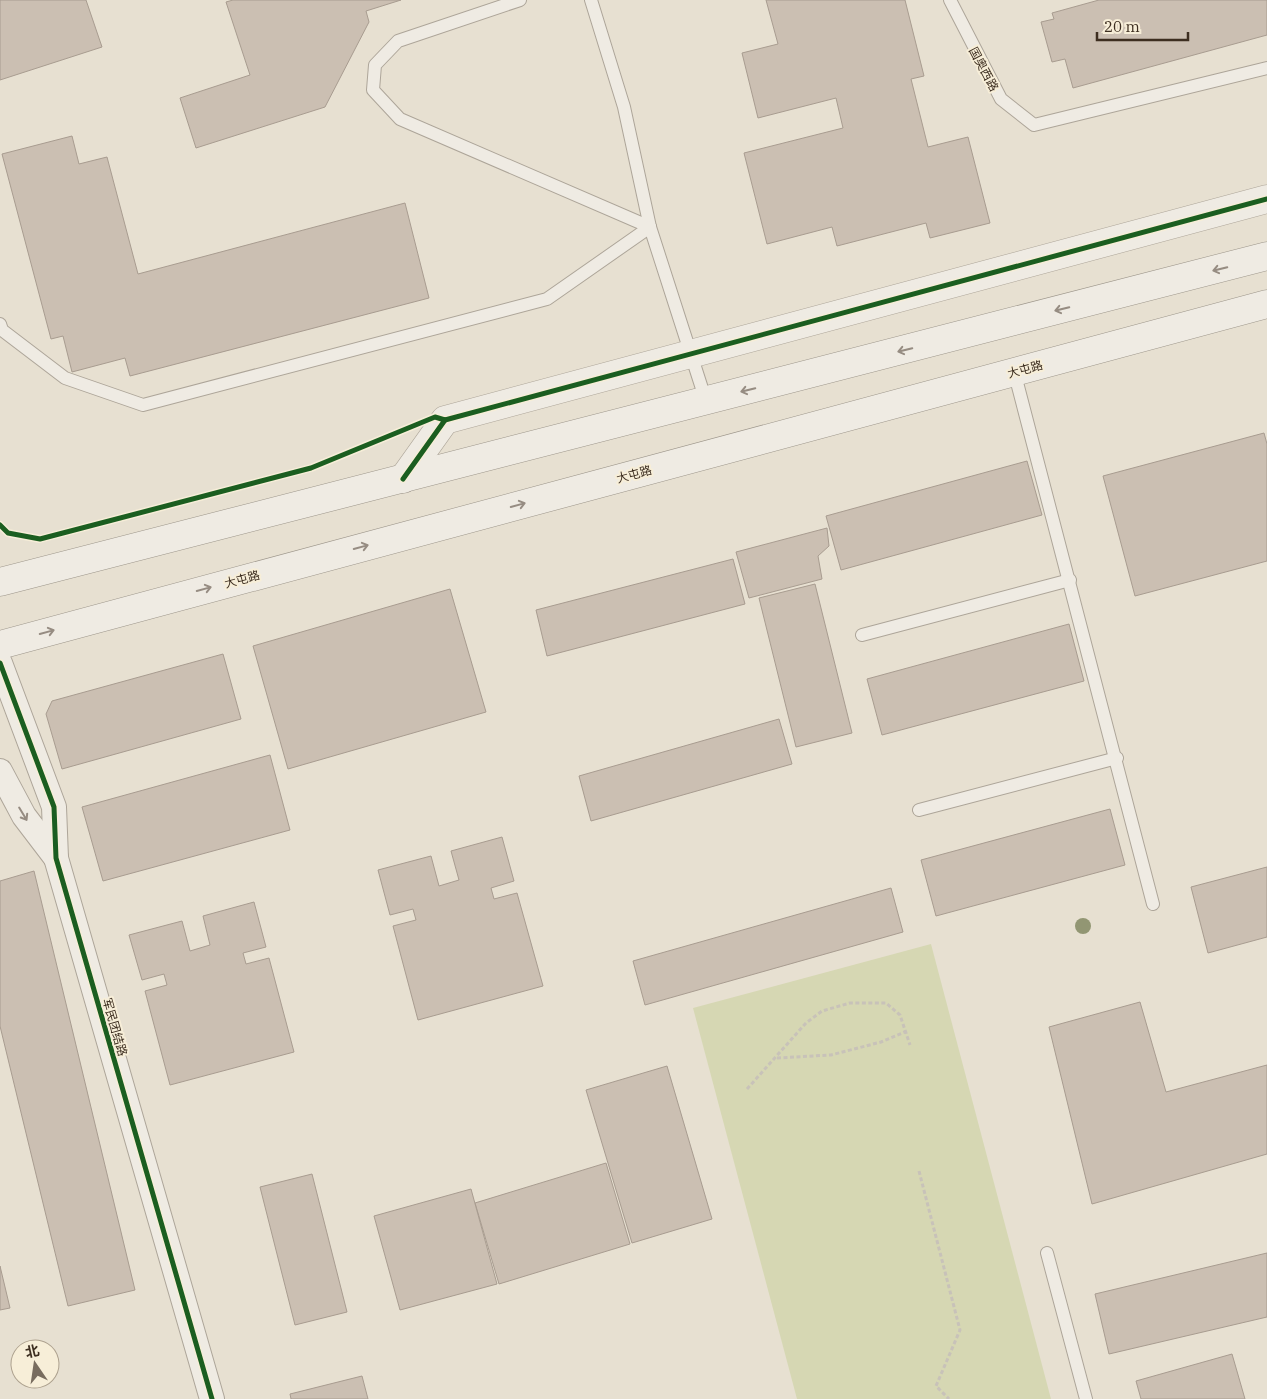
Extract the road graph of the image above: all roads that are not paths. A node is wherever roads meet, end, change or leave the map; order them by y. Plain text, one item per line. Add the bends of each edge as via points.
1 (520, 0) edge
2 (591, 0) edge
3 (950, 0) edge
4 (1267, 68) edge
5 (1267, 199) edge
6 (650, 227) junction
7 (1267, 256) edge
8 (1267, 304) edge
9 (0, 324) edge
10 (692, 354) junction
11 (1014, 372) junction
12 (706, 401) junction
13 (403, 479) junction
14 (1070, 580) junction
15 (0, 582) edge
16 (862, 635) dead end
17 (0, 644) edge
18 (0, 662) edge
19 (1117, 758) junction
20 (0, 771) edge
21 (919, 810) dead end
22 (56, 858) junction
23 (1153, 904) dead end
24 (1047, 1252) dead end
25 (212, 1399) edge
26 (1086, 1399) edge

1 - 6 lane via 398,41 375,65 373,90 400,119
2 - 6 lane via 624,107
3 - 4 lane, 国奥西路 via 1001,99 1034,125
5 - 10 main road
6 - 9 lane via 547,299 143,405 65,378 2,330
6 - 10 lane
7 -> 12 main road
8 - 11 main road, 大屯路
10 - 12 lane
10 - 13 main road via 445,420
11 - 14 lane
17 -> 11 main road, 大屯路
12 - 13 main road
13 - 15 main road
14 - 16 lane
14 - 19 lane
18 - 22 street, 军民团结路 via 54,807
19 - 21 lane
19 - 23 lane
20 -> 22 street, 军民团结路 via 24,816
22 - 25 street, 军民团结路
24 - 26 lane

